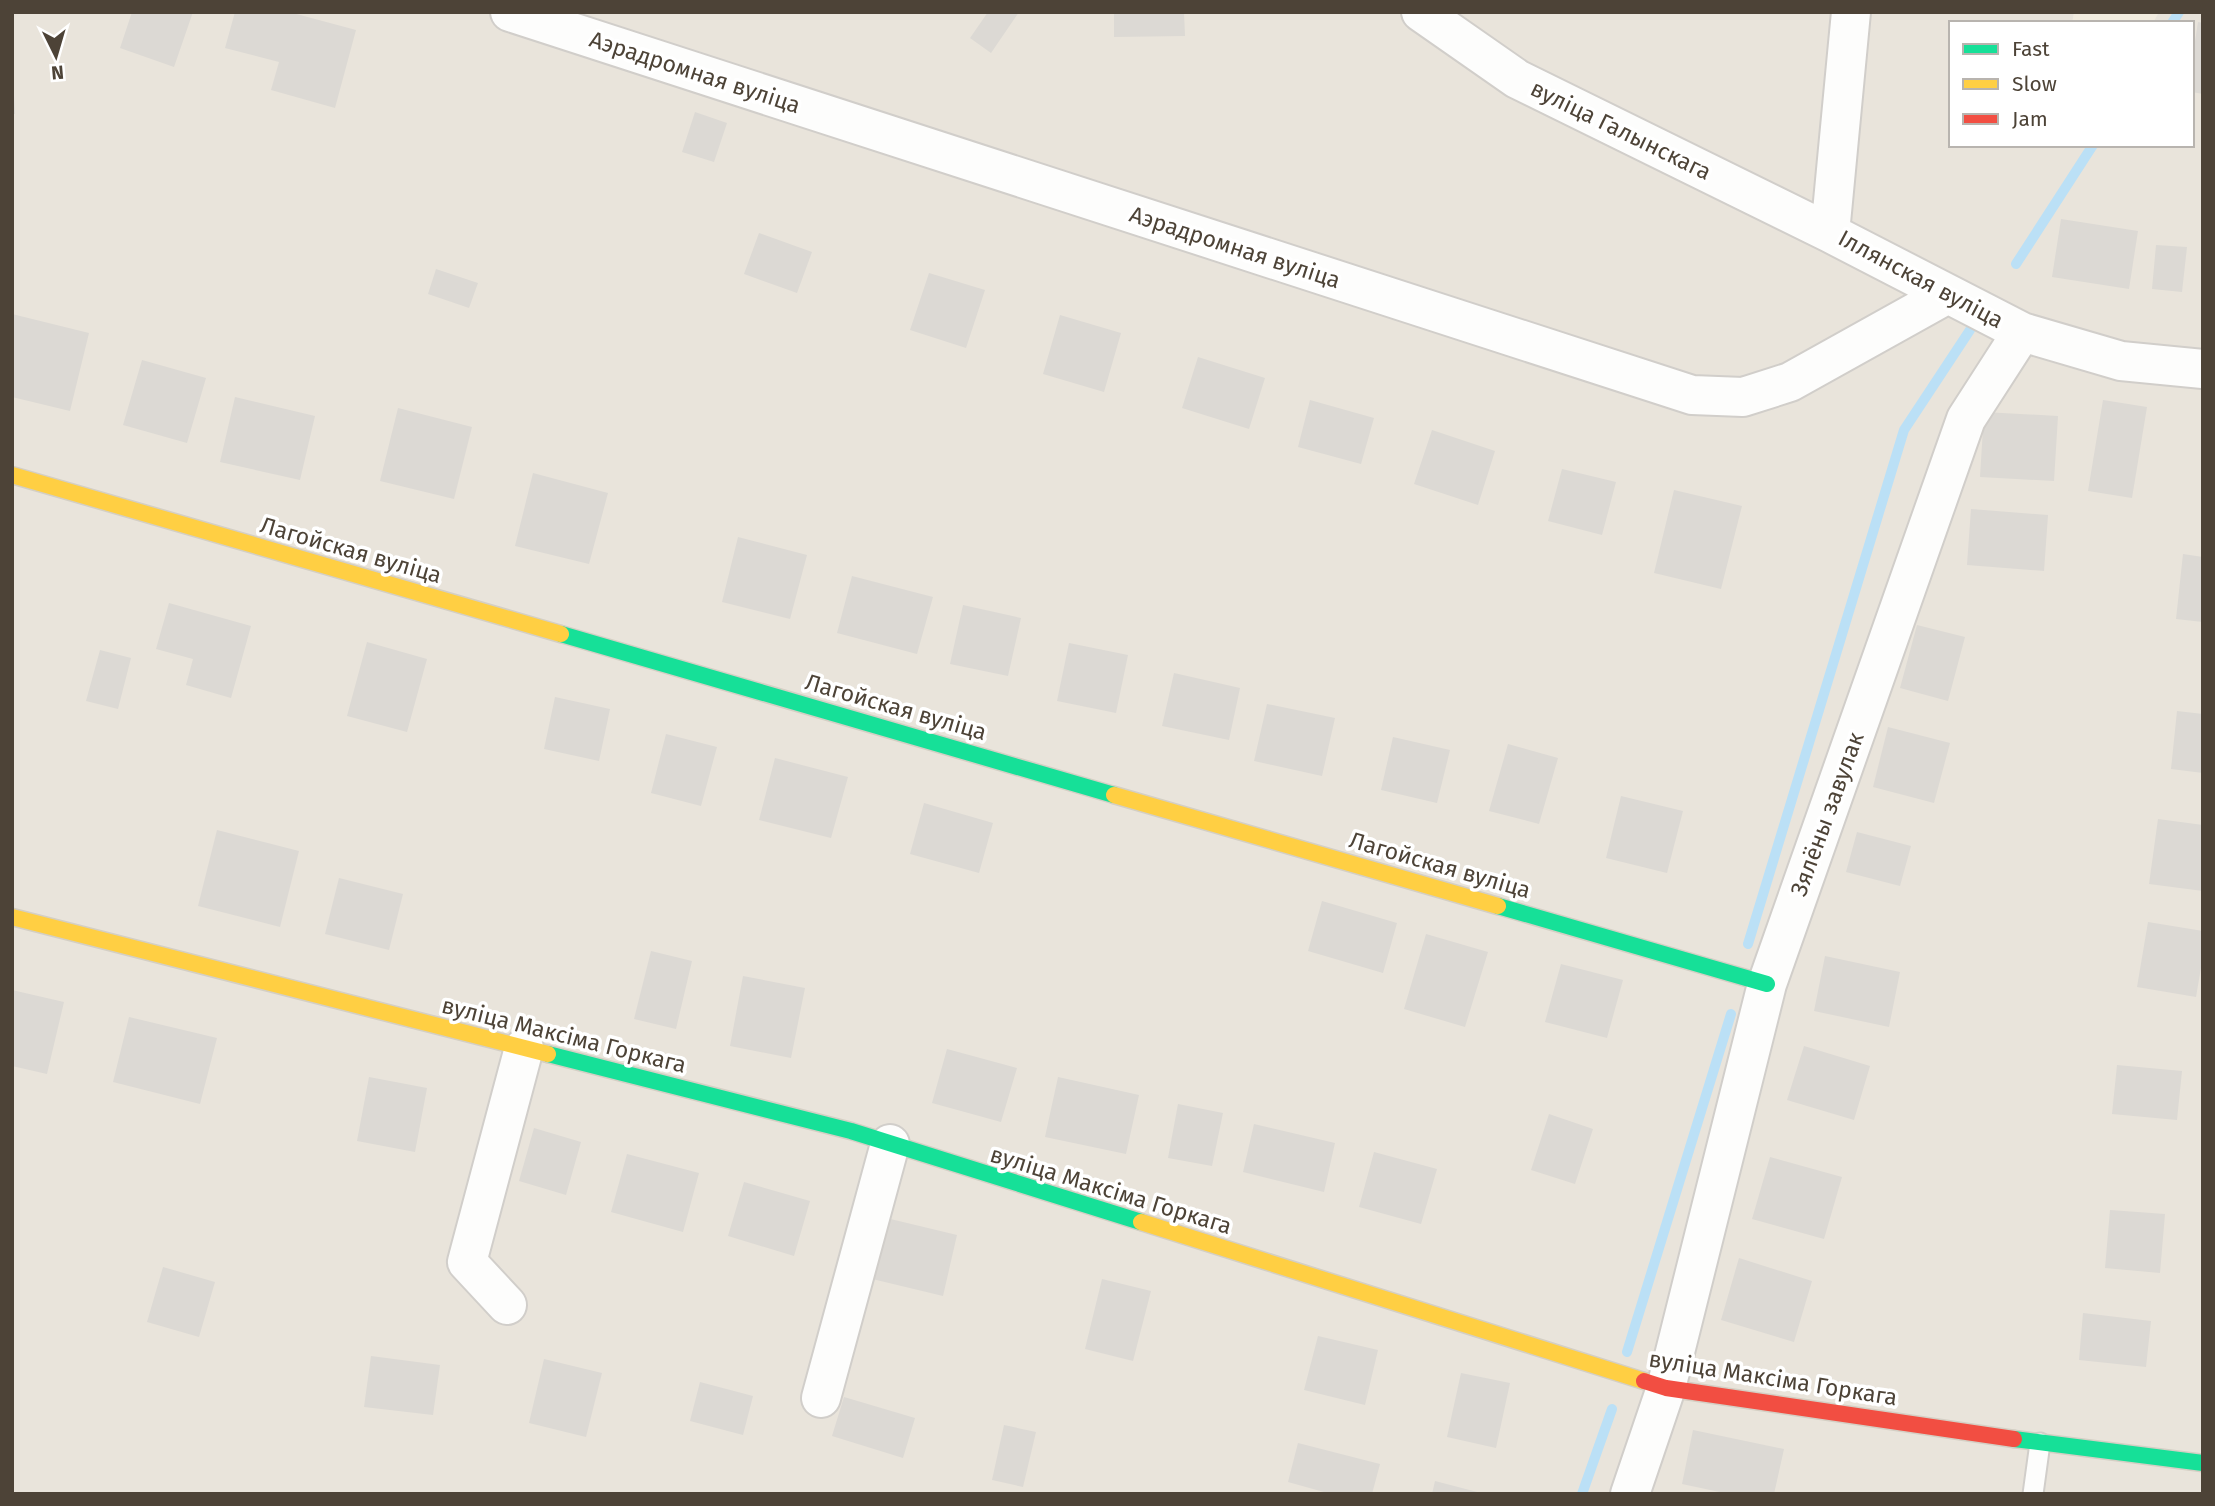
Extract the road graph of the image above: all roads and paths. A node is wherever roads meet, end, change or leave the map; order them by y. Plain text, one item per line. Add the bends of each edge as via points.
1 (510, 12) edge
2 (1420, 12) edge
3 (1851, 12) edge
4 (1830, 233) junction
5 (1948, 294) junction
6 (2022, 332) junction
7 (2203, 369) edge
8 (12, 475) edge
9 (12, 917) edge
10 (1767, 984) junction
11 (524, 1048) junction
12 (890, 1144) junction
13 (507, 1305) dead end
14 (1666, 1388) junction
15 (821, 1398) dead end
16 (2040, 1443) junction
17 (2203, 1462) edge
18 (1630, 1494) edge
19 (2033, 1494) edge

1 - 5 street, Аэрадромная вуліца via 1692,395 1743,397 1790,382
2 - 4 street, вуліца Галынскага via 1517,79
3 - 4 street, Іллянская вуліца
4 - 5 street, Іллянская вуліца
5 - 6 street, Іллянская вуліца
6 - 7 street via 2121,361
6 - 10 street, Зялёны завулак via 1966,419
8 - 10 street, Лагойская вуліца
9 - 11 street, вуліца Максіма Горкага
10 - 14 street, Зялёны завулак
11 - 12 street, вуліца Максіма Горкага
11 - 13 street via 467,1262
12 - 14 street, вуліца Максіма Горкага
12 - 15 street
14 - 16 street, вуліца Максіма Горкага
14 - 18 street, Зялёны завулак
16 - 17 street, вуліца Максіма Горкага
16 - 19 lane

